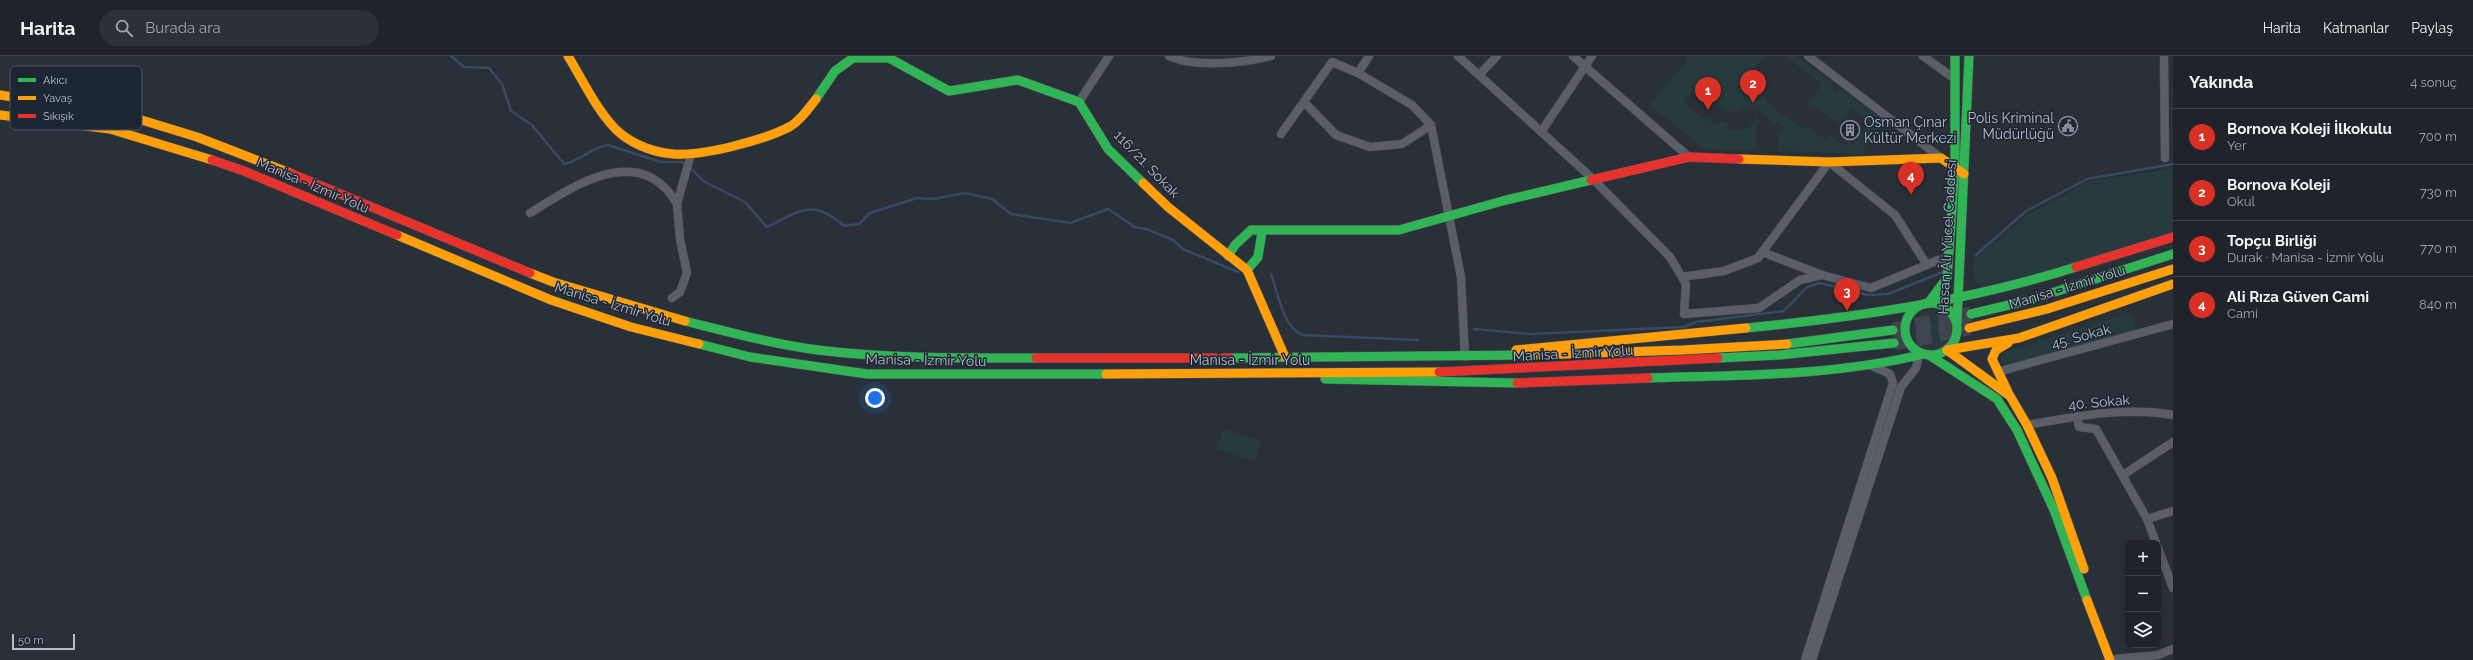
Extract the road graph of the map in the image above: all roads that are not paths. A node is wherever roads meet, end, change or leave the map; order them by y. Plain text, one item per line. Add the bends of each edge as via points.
1 (568, 56) edge
2 (1109, 56) edge
3 (1169, 56) edge
4 (1271, 56) edge
5 (1369, 56) edge
6 (1458, 56) edge
7 (1497, 56) edge
8 (1573, 56) edge
9 (1592, 56) edge
10 (1924, 56) edge
11 (1955, 56) edge
12 (1969, 56) edge
13 (2164, 56) edge
14 (890, 57) edge
15 (1811, 57) edge
16 (1585, 66) junction
17 (1358, 73) junction
18 (1479, 75) junction
19 (1955, 79) junction
20 (0, 96) edge
21 (10, 97) edge
22 (1078, 102) junction
23 (1304, 102) junction
24 (0, 115) edge
25 (10, 116) edge
26 (142, 120) edge
27 (1431, 125) junction
28 (113, 130) edge
29 (1541, 132) junction
30 (1281, 134) dead end
31 (690, 154) junction
32 (1689, 157) junction
33 (1940, 158) junction
34 (2165, 158) dead end
35 (1829, 162) junction
36 (1955, 166) junction
37 (1964, 174) junction
38 (1593, 180) junction
39 (677, 204) junction
40 (530, 213) dead end
41 (1448, 215) junction
42 (1262, 232) junction
43 (2173, 237) edge
44 (1762, 252) junction
45 (2173, 254) edge
46 (1228, 256) junction
47 (1948, 256) junction
48 (1927, 265) junction
49 (2173, 269) edge
50 (1247, 270) junction
51 (1822, 275) junction
52 (1682, 278) junction
53 (2173, 284) edge
54 (672, 298) dead end
55 (1957, 299) junction
56 (1929, 302) junction
57 (1970, 314) tunnel mouth
58 (1957, 323) junction
59 (2173, 324) edge
60 (1969, 328) tunnel mouth
61 (1893, 330) tunnel mouth
62 (2019, 338) junction
63 (1894, 343) tunnel mouth
64 (1947, 350) junction
65 (1924, 355) junction
66 (1285, 357) junction
67 (1468, 357) junction
68 (1872, 365) junction
69 (1997, 372) junction
70 (1284, 374) junction
71 (2010, 396) junction
72 (2173, 415) edge
73 (2077, 416) junction
74 (2027, 425) junction
75 (2173, 442) edge
76 (2123, 475) junction
77 (2173, 511) edge
78 (2147, 519) junction
79 (2155, 540) edge
80 (2161, 556) edge
81 (2173, 588) edge
82 (2173, 649) edge
83 (2156, 658) edge
84 (1805, 660) edge
85 (1812, 660) edge
86 (2114, 660) edge

1 - 31 main road via 610,123 621,134 647,149
2 - 22 street
3 - 4 street via 1181,62 1196,64
5 - 17 street
6 - 18 street
7 - 18 street
8 - 16 street
9 - 16 street
10 - 19 street
11 - 19 main road, Hasan Âli Yücel Caddesi
12 - 37 main road, Hasan Âli Yücel Caddesi
13 - 34 street
14 - 22 main road via 949,91 1018,80
14 - 31 main road via 853,58 835,71 808,110 792,125 772,134
15 - 33 street
16 - 29 street
16 - 32 street
17 - 23 street via 1332,62
17 - 27 street via 1412,105
18 - 29 street
19 - 36 main road, Hasan Âli Yücel Caddesi
20 - 21 main road, Manisa - İzmir Yolu
22 - 46 main road, 116/21. Sokak via 1108,149 1168,207
23 - 27 street via 1336,136 1370,147 1402,144
23 - 30 street
24 - 25 main road, Manisa - İzmir Yolu
26 - 66 main road, Manisa - İzmir Yolu via 197,137 285,171 553,282 660,315 754,338 865,356
27 - 41 street
28 - 70 main road, Manisa - İzmir Yolu via 244,172 551,300 631,327 750,357 867,374
29 - 38 street
31 - 39 street
32 - 35 main road
32 - 38 main road
33 - 35 main road
33 - 36 main road
35 - 44 street
35 - 48 street via 1895,215
36 - 37 main road
36 - 47 main road, Hasan Âli Yücel Caddesi
37 - 55 main road, Hasan Âli Yücel Caddesi
38 - 41 main road
38 - 52 street via 1670,257
39 - 40 street via 664,186 646,175 618,172 596,177
39 - 54 street via 680,239 687,273 680,292
41 - 42 main road via 1399,230
41 - 67 street via 1461,277
42 - 46 main road via 1251,230 1235,245
42 - 50 main road via 1261,252 1256,263
43 - 55 main road via 2039,279
44 - 51 street
44 - 52 street via 1758,258 1724,271
45 - 57 main road, Manisa - İzmir Yolu via 2037,298
46 - 50 main road, 116/21. Sokak
47 - 48 street
47 - 56 main road, Hasan Âli Yücel Caddesi via 1947,278
48 - 51 street via 1871,288
49 - 60 main road, Manisa - İzmir Yolu via 2047,309
50 - 66 main road
51 - 52 street via 1800,280 1758,308 1684,314 1686,284
53 - 62 main road
55 - 56 main road
55 - 58 main road, Hasan Âli Yücel Caddesi
56 - 58 main road via 1946,307
56 - 65 main road via 1913,309 1906,324 1908,341
56 - 67 main road via 1847,317 1732,330 1533,347
58 - 64 main road via 1956,339
59 - 69 street, 45. Sokak
61 - 67 main road, Manisa - İzmir Yolu via 1788,343 1682,350
62 - 64 main road
62 - 69 main road via 1993,353 1992,359
63 - 70 main road, Manisa - İzmir Yolu via 1779,355 1583,367
64 - 65 main road
64 - 71 main road
65 - 68 main road
65 - 85 street via 1901,387
65 - 86 main road via 1997,399 2018,430 2054,510
66 - 67 main road, Manisa - İzmir Yolu
68 - 70 main road via 1800,373 1522,383 1343,381
68 - 84 street via 1890,374 1893,384
69 - 71 main road
71 - 74 main road
72 - 73 street, 40. Sokak via 2152,411
73 - 74 street, 40. Sokak
73 - 76 street via 2079,427 2096,429
74 - 86 main road via 2052,478
75 - 76 street
76 - 78 street
77 - 78 street
78 - 79 street
80 - 81 street
82 - 83 street
83 - 86 street

